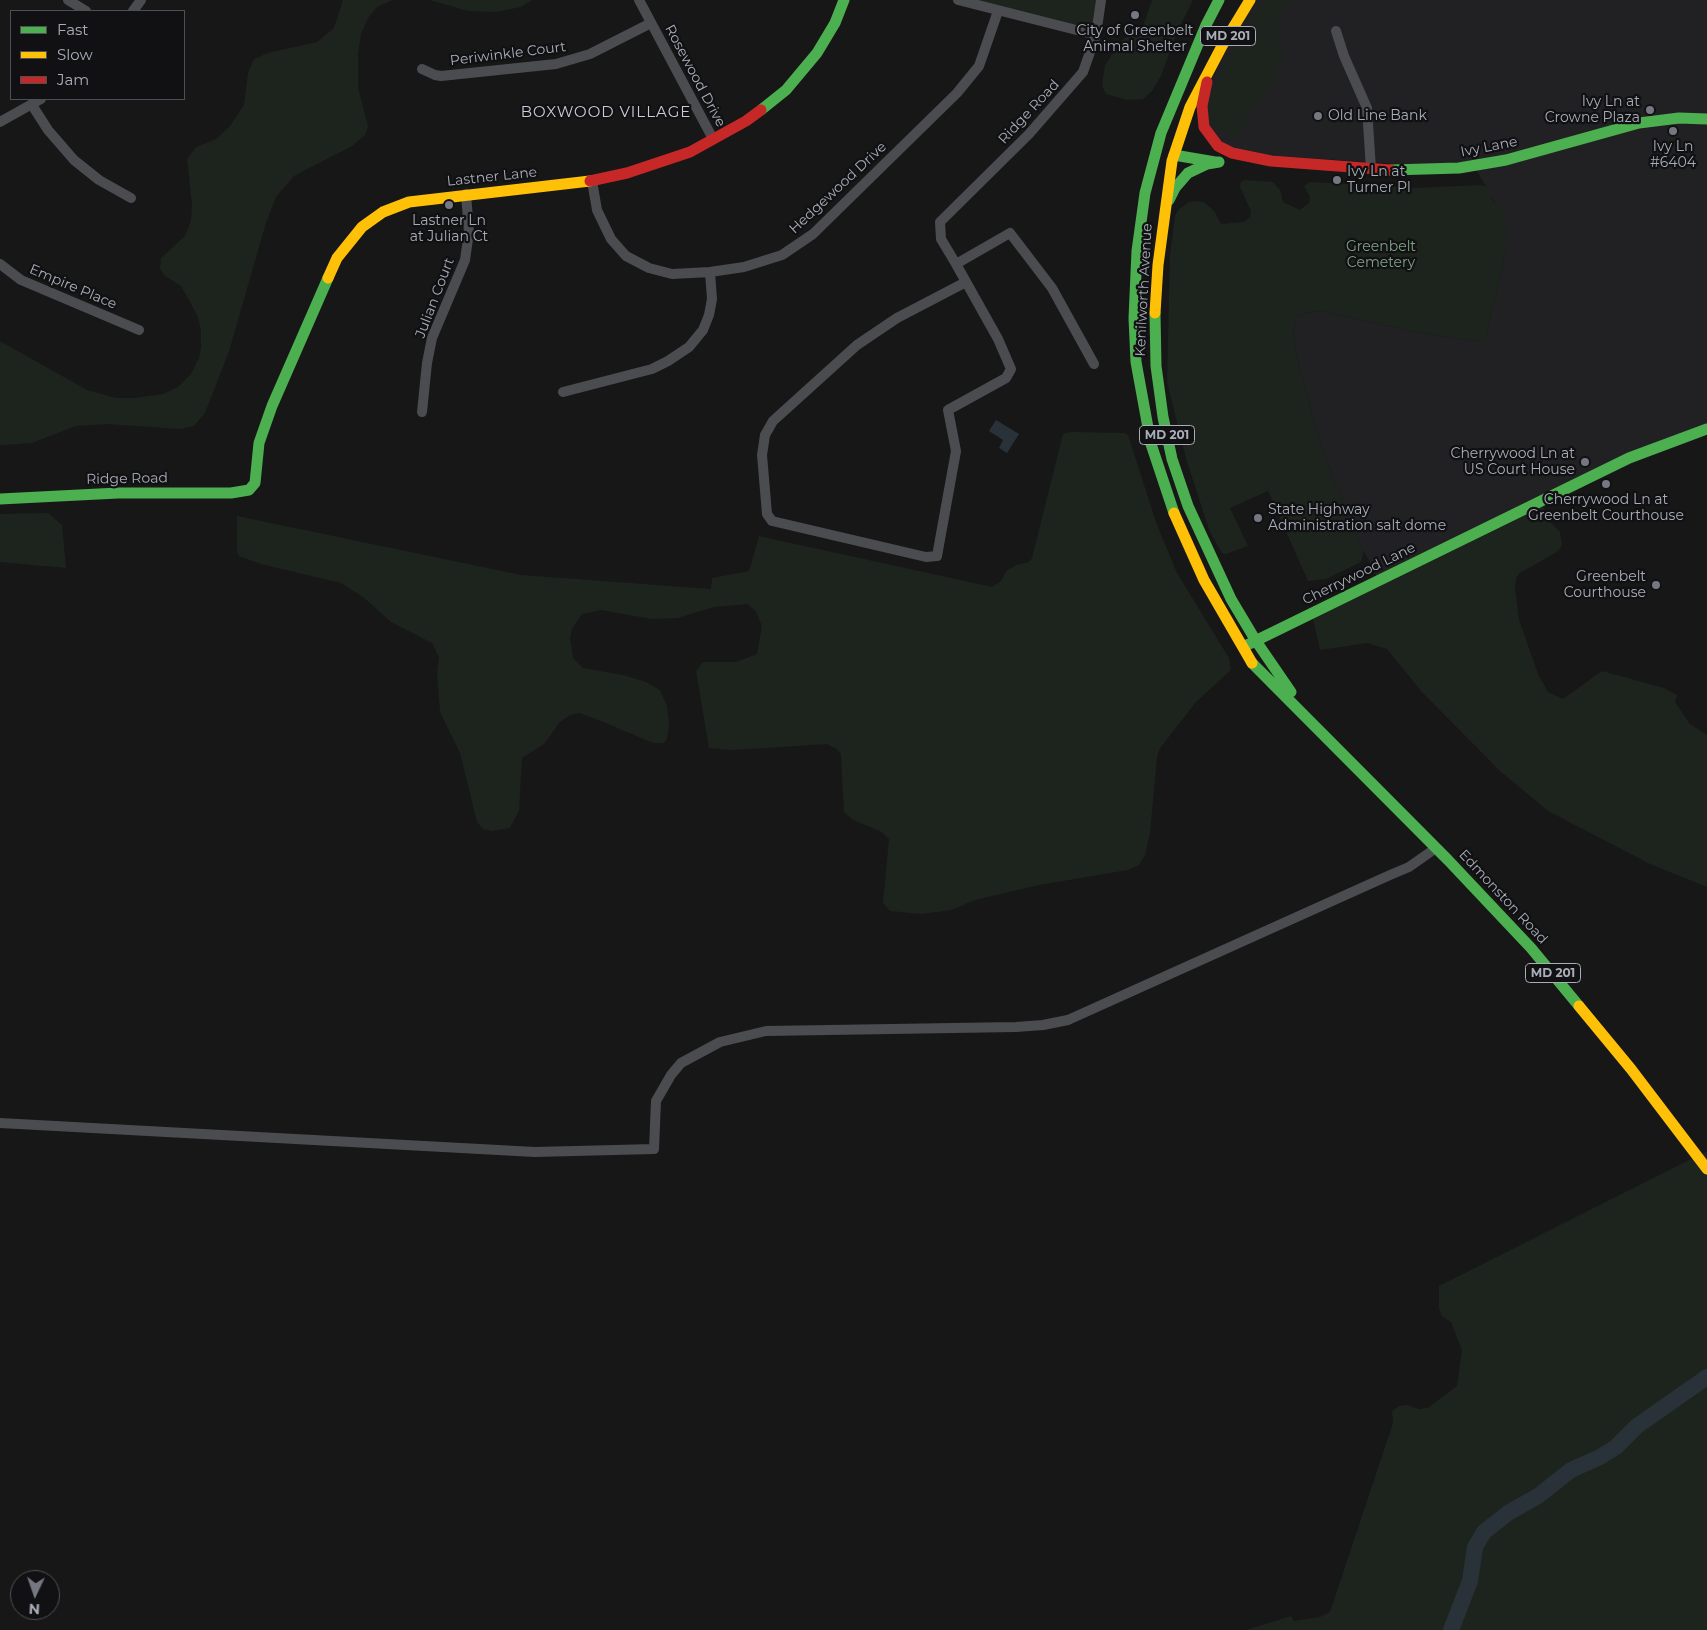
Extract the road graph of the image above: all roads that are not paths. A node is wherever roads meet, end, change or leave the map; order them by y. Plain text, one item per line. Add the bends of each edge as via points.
1 (68, 0) edge
2 (639, 0) edge
3 (844, 0) edge
4 (958, 0) edge
5 (1101, 0) edge
6 (1219, 0) edge
7 (1250, 0) edge
8 (84, 10) edge
9 (998, 11) junction
10 (651, 23) junction
11 (1336, 31) dead end
12 (1096, 35) junction
13 (422, 69) dead end
14 (1208, 74) junction
15 (36, 102) edge
16 (1170, 112) junction
17 (1707, 119) edge
18 (0, 122) edge
19 (714, 139) junction
20 (1174, 155) junction
21 (1271, 161) junction
22 (1219, 162) junction
23 (1371, 169) junction
24 (592, 181) junction
25 (466, 194) junction
26 (131, 198) dead end
27 (1164, 210) junction
28 (0, 264) edge
29 (956, 264) junction
30 (710, 272) junction
31 (966, 282) junction
32 (139, 330) dead end
33 (1094, 364) dead end
34 (563, 392) dead end
35 (422, 412) dead end
36 (1707, 429) edge
37 (253, 487) joint
38 (0, 499) edge
39 (1256, 641) junction
40 (1242, 648) junction
41 (1381, 794) junction
42 (1436, 848) junction
43 (0, 1123) edge
44 (1707, 1169) edge

1 - 8 street
2 - 10 street, Rosewood Drive
3 - 19 main road, Lastner Lane via 828,36 798,77 772,102
4 - 9 street
5 - 12 street, Ridge Road
6 - 16 main road, Kenilworth Avenue / MD 201
7 - 14 main road, Kenilworth Avenue / MD 201
9 - 12 street
9 - 30 street, Hedgewood Drive via 985,53 970,78 813,234 782,255 760,263
10 - 13 street, Periwinkle Court via 590,54 556,64 441,76
10 - 19 street, Rosewood Drive
11 - 23 street via 1367,108
12 - 29 street, Ridge Road via 1089,60 1073,86 1024,140 940,222 941,239
14 - 20 main road, Kenilworth Avenue / MD 201 via 1190,107
14 - 21 main road, Ivy Lane via 1201,114 1210,138 1232,153
15 - 18 street
15 - 26 street via 48,130 74,160 107,186
16 - 20 main road via 1168,141
16 - 40 main road, Kenilworth Avenue / MD 201 via 1149,175 1139,231 1134,301 1136,362 1151,444 1173,513 1204,580
17 - 23 main road, Ivy Lane via 1679,118 1639,123 1481,165 1427,170
19 - 24 main road, Lastner Lane via 653,166
20 - 22 main road, Ivy Lane
20 - 27 main road, Kenilworth Avenue / MD 201
21 - 22 main road, Ivy Lane
21 - 23 main road, Ivy Lane
22 - 27 main road via 1188,173 1175,188
24 - 25 main road, Lastner Lane
24 - 30 street, Hedgewood Drive via 601,221 610,239 626,256 659,272
25 - 35 street, Julian Court via 468,232 465,260 432,338
25 - 37 main road, Lastner Lane via 424,199 383,212 343,248 265,423
27 - 39 main road, Kenilworth Avenue / MD 201 via 1155,327 1163,417 1172,459 1188,506 1217,572
28 - 32 street, Empire Place via 21,280
29 - 31 street
29 - 33 street via 1010,233 1052,288
30 - 34 street via 712,299 709,315 703,330 689,347 652,369
31 - 31 street via 897,318 857,345 773,421 765,435 762,455 767,514 772,521 926,557 938,556 956,451 948,410 1006,378 1012,369
36 - 39 main road, Cherrywood Lane via 1628,458
37 - 38 main road, Ridge Road via 231,493 118,493
39 - 40 main road, Cherrywood Lane
39 - 41 main road, Edmonston Road / MD 201 via 1282,681
40 - 41 main road, Edmonston Road / MD 201 via 1272,685
41 - 42 main road, Edmonston Road / MD 201
42 - 43 street via 1390,876 1068,1020 1043,1026 1016,1027 774,1030 720,1042 687,1059 671,1075 656,1101 654,1149 535,1152
42 - 44 main road, Edmonston Road / MD 201 via 1554,974

